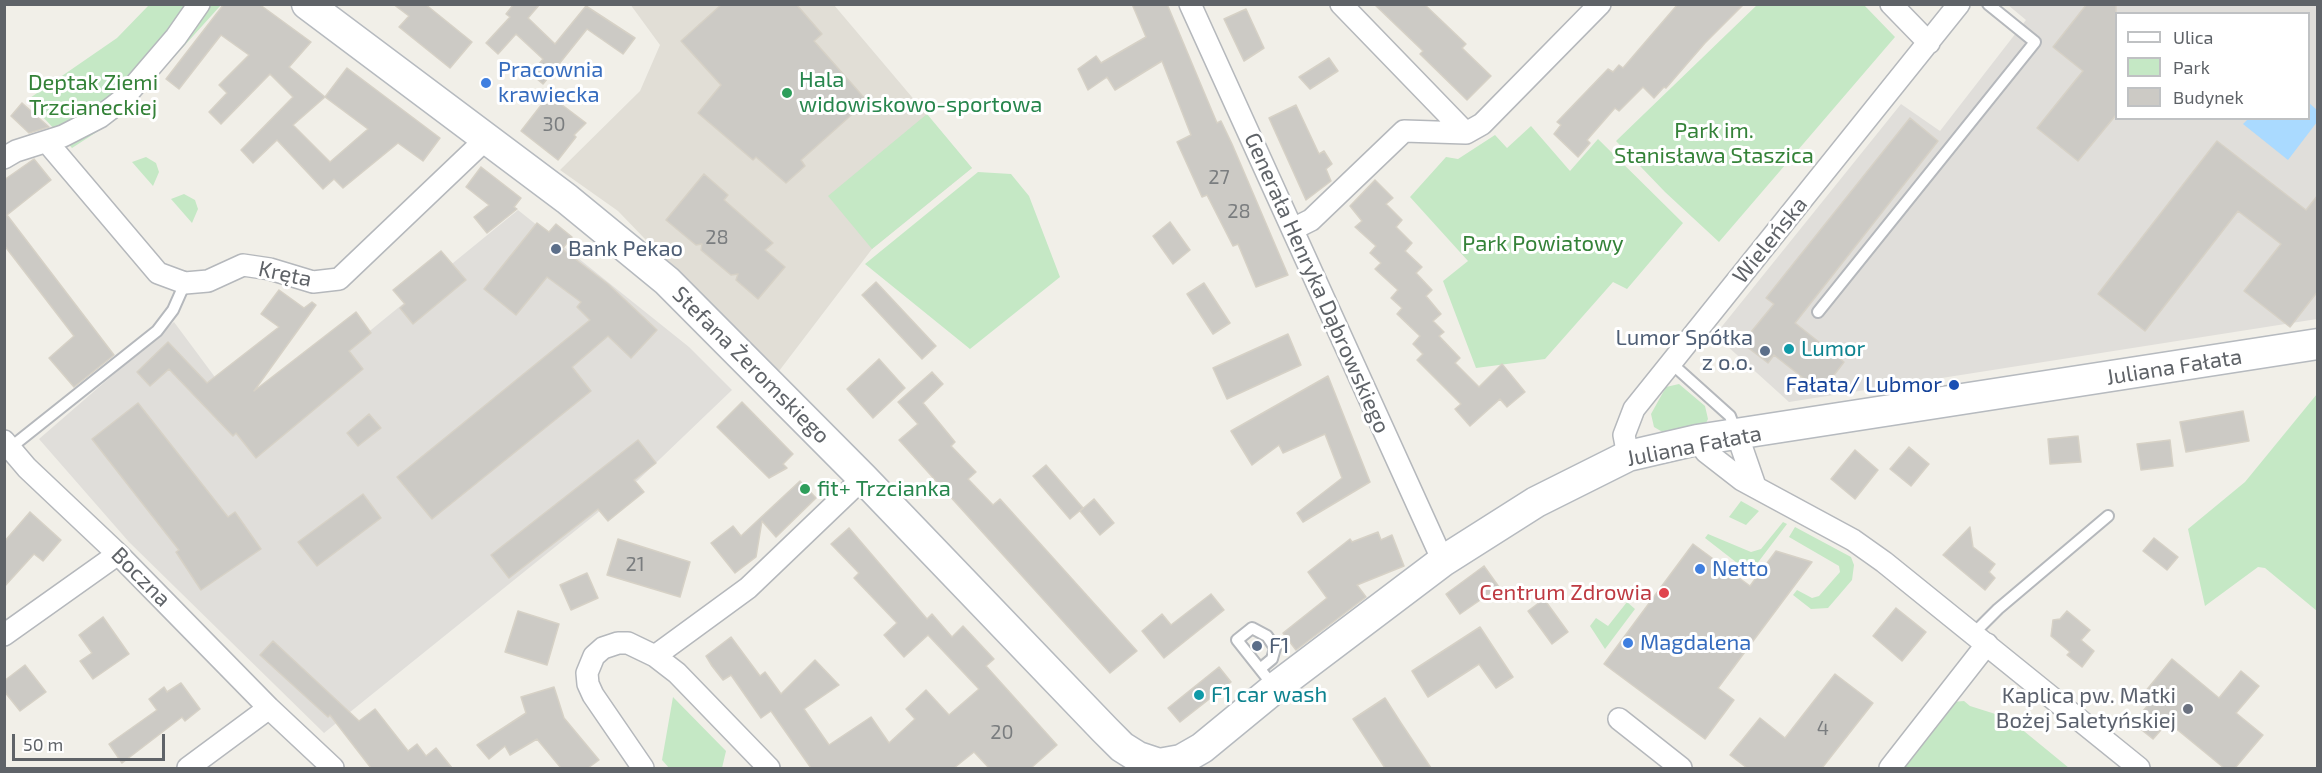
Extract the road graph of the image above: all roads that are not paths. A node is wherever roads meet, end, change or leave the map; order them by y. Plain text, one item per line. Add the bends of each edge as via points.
1 (199, 4) edge
2 (307, 4) edge
3 (1190, 4) edge
4 (1341, 4) edge
5 (1600, 4) edge
6 (1891, 4) edge
7 (1959, 4) edge
8 (1988, 4) edge
9 (1929, 43) junction
10 (1466, 133) junction
11 (486, 139) junction
12 (50, 146) junction
13 (4, 158) edge
14 (1293, 229) junction
15 (185, 283) junction
16 (1818, 312) dead end
17 (2318, 344) edge
18 (1671, 363) junction
19 (1737, 434) junction
20 (1697, 440) junction
21 (7, 445) edge
22 (1628, 456) junction
23 (863, 478) junction
24 (1755, 486) junction
25 (2108, 516) dead end
26 (118, 554) junction
27 (1443, 561) junction
28 (4, 635) edge
29 (1981, 638) junction
30 (655, 656) junction
31 (269, 708) junction
32 (1618, 719) dead end
33 (1159, 766) edge
34 (188, 768) edge
35 (333, 768) edge
36 (643, 768) edge
37 (769, 768) edge
38 (1681, 768) edge
39 (1890, 768) edge
40 (2139, 768) edge

1 - 12 street via 122,100
2 - 11 main road, Stefana Żeromskiego
3 - 14 street, Generała Henryka Dąbrowskiego
4 - 10 street
5 - 10 street via 1482,124
6 - 9 street
7 - 9 street, Wieleńska
8 - 16 lane via 2035,42
9 - 18 street, Wieleńska
10 - 14 street via 1404,131 1311,220
11 - 15 street, Kręta via 339,279 313,282 243,265 208,281
11 - 23 main road, Stefana Żeromskiego via 612,234 667,281
12 - 13 street via 16,151
12 - 15 street via 158,273
14 - 27 street, Generała Henryka Dąbrowskiego
15 - 21 lane, Boczna via 173,310 157,331
17 - 19 main road, Juliana Fałata
18 - 19 lane via 1730,416
18 - 22 street, Wieleńska via 1634,409 1623,435
19 - 20 main road, Juliana Fałata
19 - 24 street
20 - 22 main road, Juliana Fałata
20 - 24 street via 1706,452
21 - 26 street, Boczna
22 - 27 main road, Juliana Fałata via 1536,502
23 - 30 street via 748,588
23 - 33 main road, Stefana Żeromskiego via 1122,747
24 - 29 street via 1781,504 1853,540
25 - 29 lane via 1998,609
26 - 28 street
26 - 31 street, Boczna
27 - 33 main road, Juliana Fałata via 1267,679 1202,748
29 - 39 street
29 - 40 street
30 - 36 street via 628,643 608,645 594,656 587,673 592,695
30 - 37 street via 677,673
31 - 34 street
31 - 35 street, Boczna
32 - 38 street

